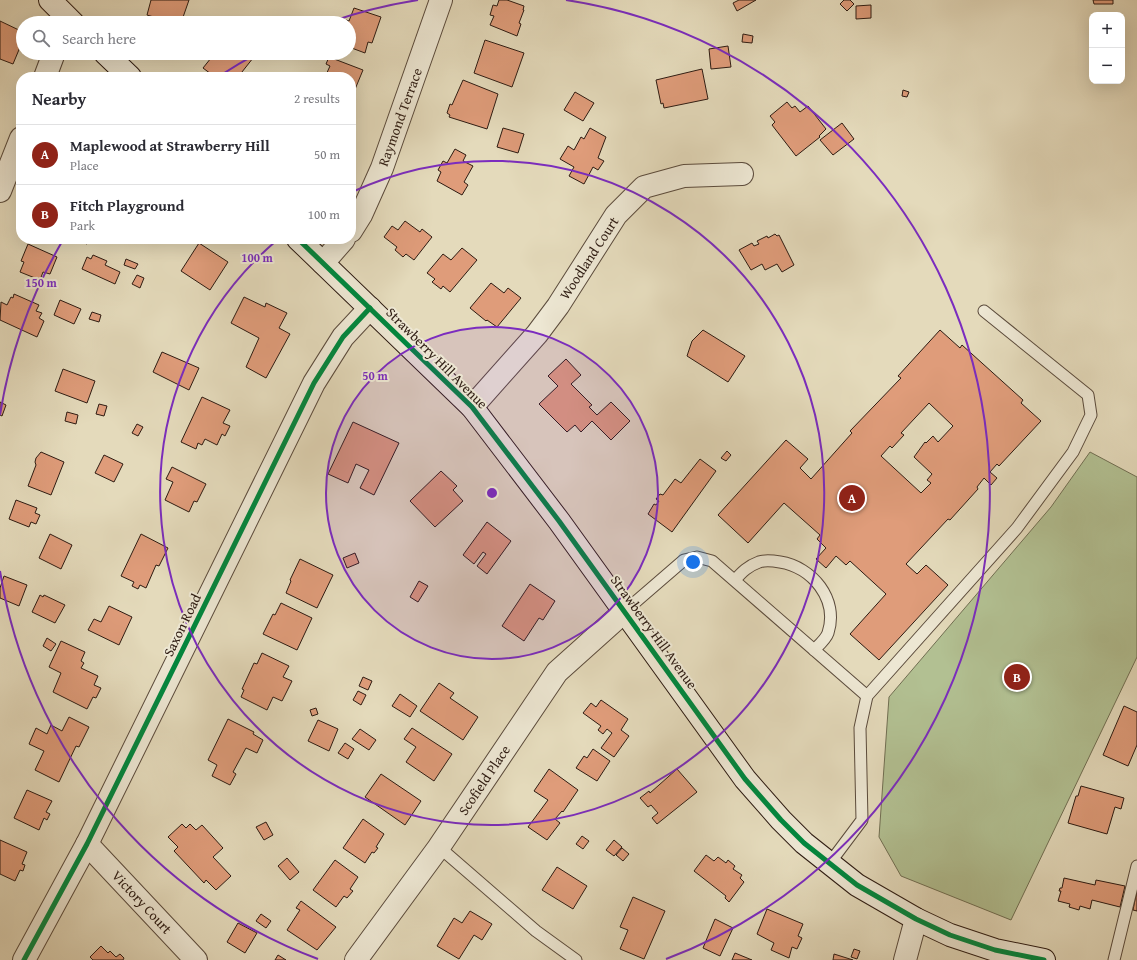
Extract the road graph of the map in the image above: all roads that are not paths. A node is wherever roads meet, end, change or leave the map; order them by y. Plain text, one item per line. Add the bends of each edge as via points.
1 (441, 0) edge
2 (51, 60) edge
3 (112, 60) edge
4 (47, 72) edge
5 (125, 72) edge
6 (16, 151) edge
7 (742, 174) dead end
8 (0, 191) edge
9 (356, 223) edge
10 (303, 244) edge
11 (340, 244) edge
12 (323, 263) junction
13 (370, 308) junction
14 (984, 311) dead end
15 (472, 407) junction
16 (735, 580) junction
17 (626, 611) junction
18 (814, 650) junction
19 (867, 696) junction
20 (87, 844) junction
21 (439, 847) junction
22 (829, 864) junction
23 (1137, 866) edge
24 (916, 919) junction
25 (24, 960) edge
26 (196, 960) edge
27 (356, 960) edge
28 (576, 960) edge
29 (905, 960) edge
30 (1044, 960) edge
31 (1114, 960) edge

1 - 9 street, Raymond Terrace via 382,168
2 - 4 street
3 - 5 street
6 - 8 street
7 - 15 street, Woodland Court via 684,176 644,187 616,215 558,306 537,334
10 - 12 street, Strawberry Hill Avenue
11 - 12 street
12 - 13 street, Strawberry Hill Avenue
13 - 15 street, Strawberry Hill Avenue
13 - 20 street, Saxon Road via 343,337 314,383
14 - 19 lane via 1088,395 1091,414 1073,452 1017,528
15 - 17 street, Strawberry Hill Avenue
16 - 17 lane via 712,561 697,557 684,560
16 - 18 lane
16 - 18 lane via 746,568 760,562 775,561 804,570 816,580 825,594 829,625 827,635
17 - 21 street, Scofield Place via 556,672
17 - 22 street, Strawberry Hill Avenue via 745,779 781,820
18 - 19 lane
19 - 22 lane via 860,728 862,820
20 - 25 street, Saxon Road
20 - 26 street, Victory Court
21 - 27 street, Scofield Place
21 - 28 lane via 536,931
22 - 24 street, Strawberry Hill Avenue via 862,888
23 - 31 lane
24 - 29 street
24 - 30 street, Strawberry Hill Avenue via 950,935 995,950

